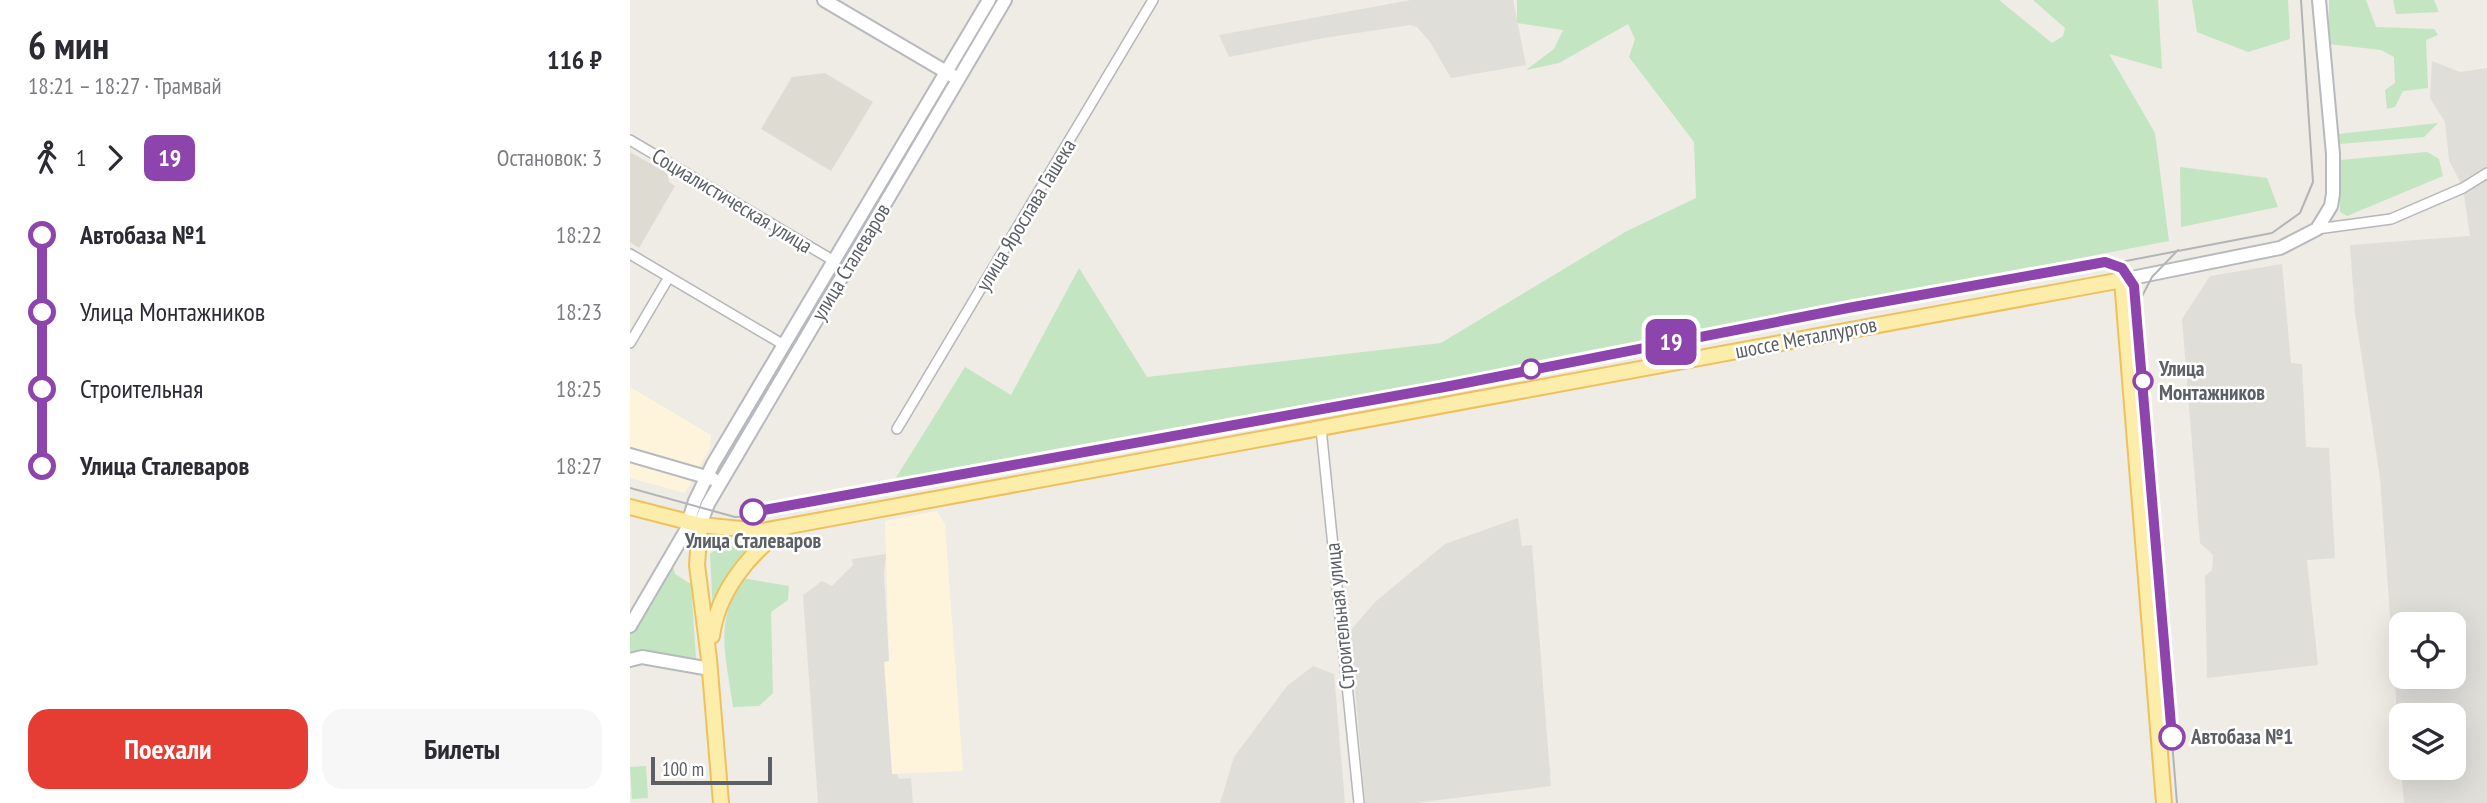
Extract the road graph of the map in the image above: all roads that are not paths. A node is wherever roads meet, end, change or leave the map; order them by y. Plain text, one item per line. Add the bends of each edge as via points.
1 (824, 0) edge
2 (989, 0) edge
3 (1005, 0) edge
4 (1153, 0) edge
5 (2319, 0) edge
6 (946, 72) junction
7 (959, 79) junction
8 (630, 140) edge
9 (2487, 173) edge
10 (2317, 229) junction
11 (630, 254) edge
12 (834, 261) junction
13 (669, 277) junction
14 (2122, 280) junction
15 (630, 343) edge
16 (784, 345) junction
17 (797, 353) junction
18 (1321, 428) junction
19 (897, 429) dead end
20 (630, 455) edge
21 (707, 476) junction
22 (721, 483) junction
23 (630, 507) edge
24 (692, 525) junction
25 (788, 526) junction
26 (630, 626) edge
27 (630, 660) edge
28 (710, 664) junction
29 (722, 803) edge
30 (1359, 803) edge
31 (2164, 803) edge

1 - 6 main road
2 - 6 main road, улица Сталеваров
3 - 7 main road, улица Сталеваров
4 - 19 street, улица Ярослава Гашека
5 - 10 main road via 2333,194
6 - 7 main road
6 - 12 main road, улица Сталеваров
7 - 17 main road, улица Сталеваров
8 - 12 street, Социалистическая улица
9 - 10 street via 2391,219
10 - 14 main road, шоссе Металлургов via 2280,248
11 - 13 street
12 - 16 main road, улица Сталеваров
13 - 15 street
13 - 16 street
14 - 18 main road, шоссе Металлургов
14 - 31 main road
16 - 17 main road
16 - 21 main road, улица Сталеваров
17 - 22 main road, улица Сталеваров
18 - 25 main road, шоссе Металлургов
18 - 30 street, Строительная улица
20 - 21 main road
21 - 22 main road
21 - 24 main road, улица Сталеваров
22 - 24 main road, улица Сталеваров
23 - 24 main road, шоссе Металлургов
24 - 25 main road, шоссе Металлургов via 747,532
24 - 26 main road, улица Сталеваров
24 - 28 main road
25 - 28 main road via 757,549 727,591 714,620
27 - 28 main road via 642,657
28 - 29 main road

